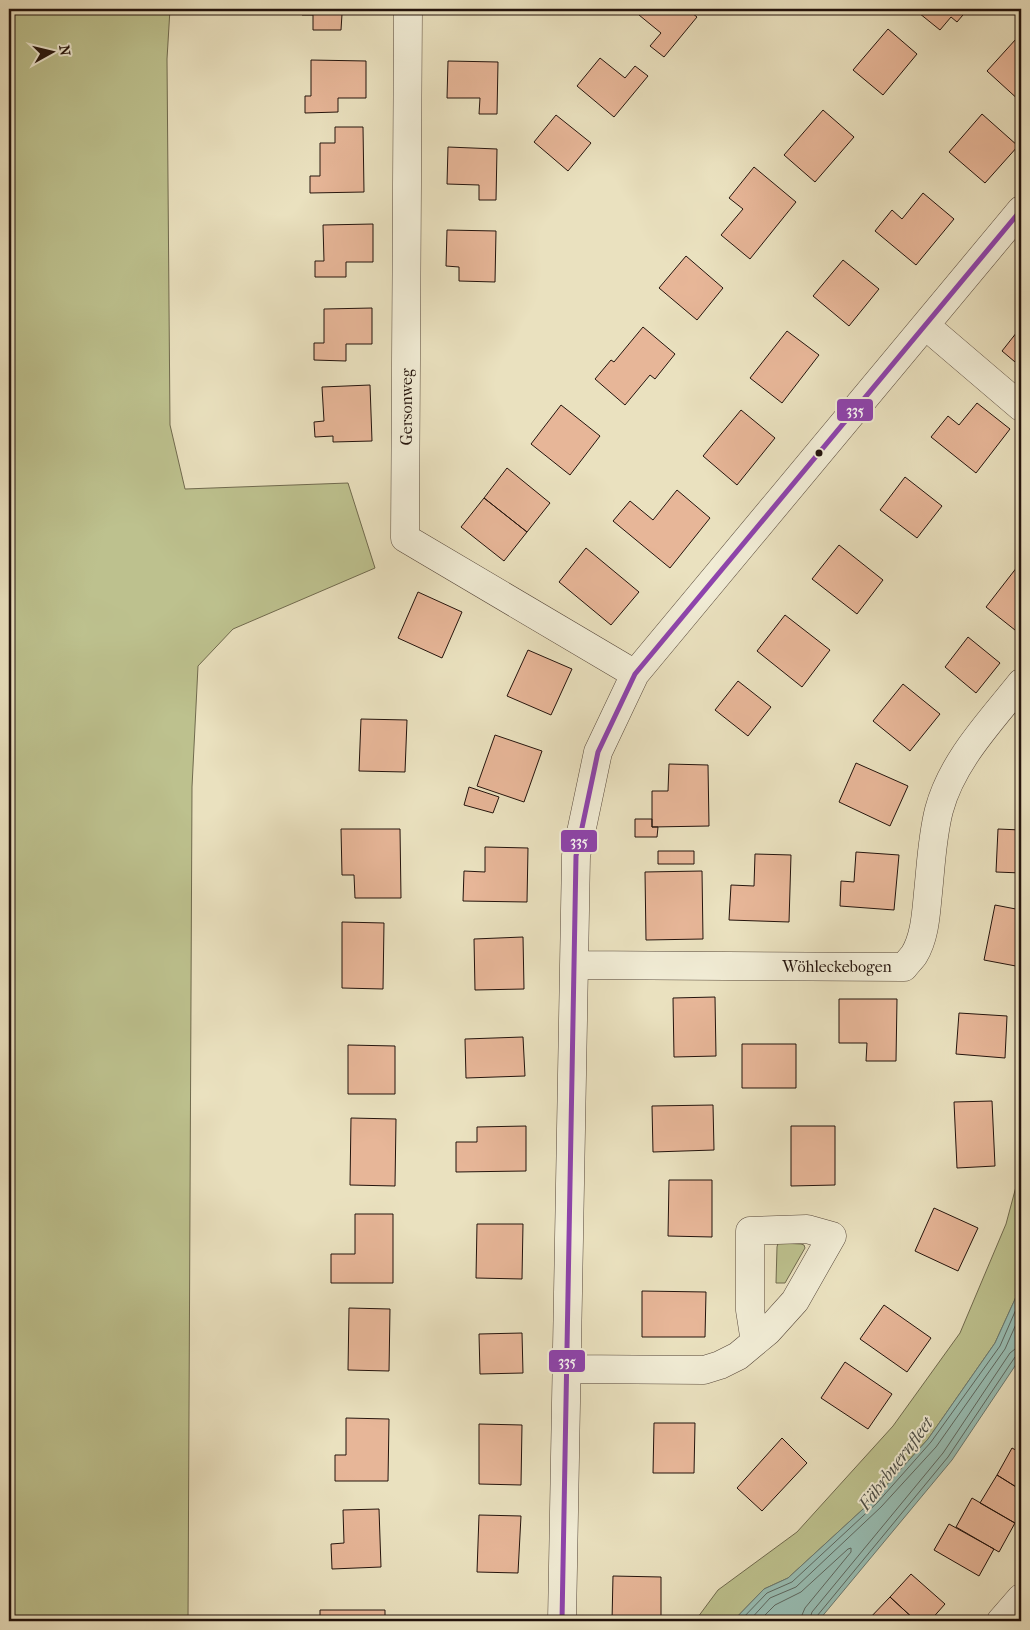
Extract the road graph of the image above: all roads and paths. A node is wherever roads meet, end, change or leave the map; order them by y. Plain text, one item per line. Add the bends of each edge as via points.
1 (408, 9) edge
2 (1021, 210) edge
3 (926, 326) junction
4 (1021, 407) edge
5 (635, 674) junction
6 (1021, 684) edge
7 (575, 965) junction
8 (755, 1342) dead end
9 (566, 1368) junction
10 (1021, 1598) edge
11 (562, 1621) edge
12 (1001, 1621) edge

1 - 5 street, Gersonweg via 405,538
2 - 3 street
3 - 4 street
3 - 5 street
5 - 7 street via 598,752 576,856
6 - 7 street, Wöhleckebogen via 980,734 949,781 934,836 926,920 914,954 904,967
7 - 9 street
8 - 9 street via 738,1356 704,1370
9 - 11 street
10 - 12 street

